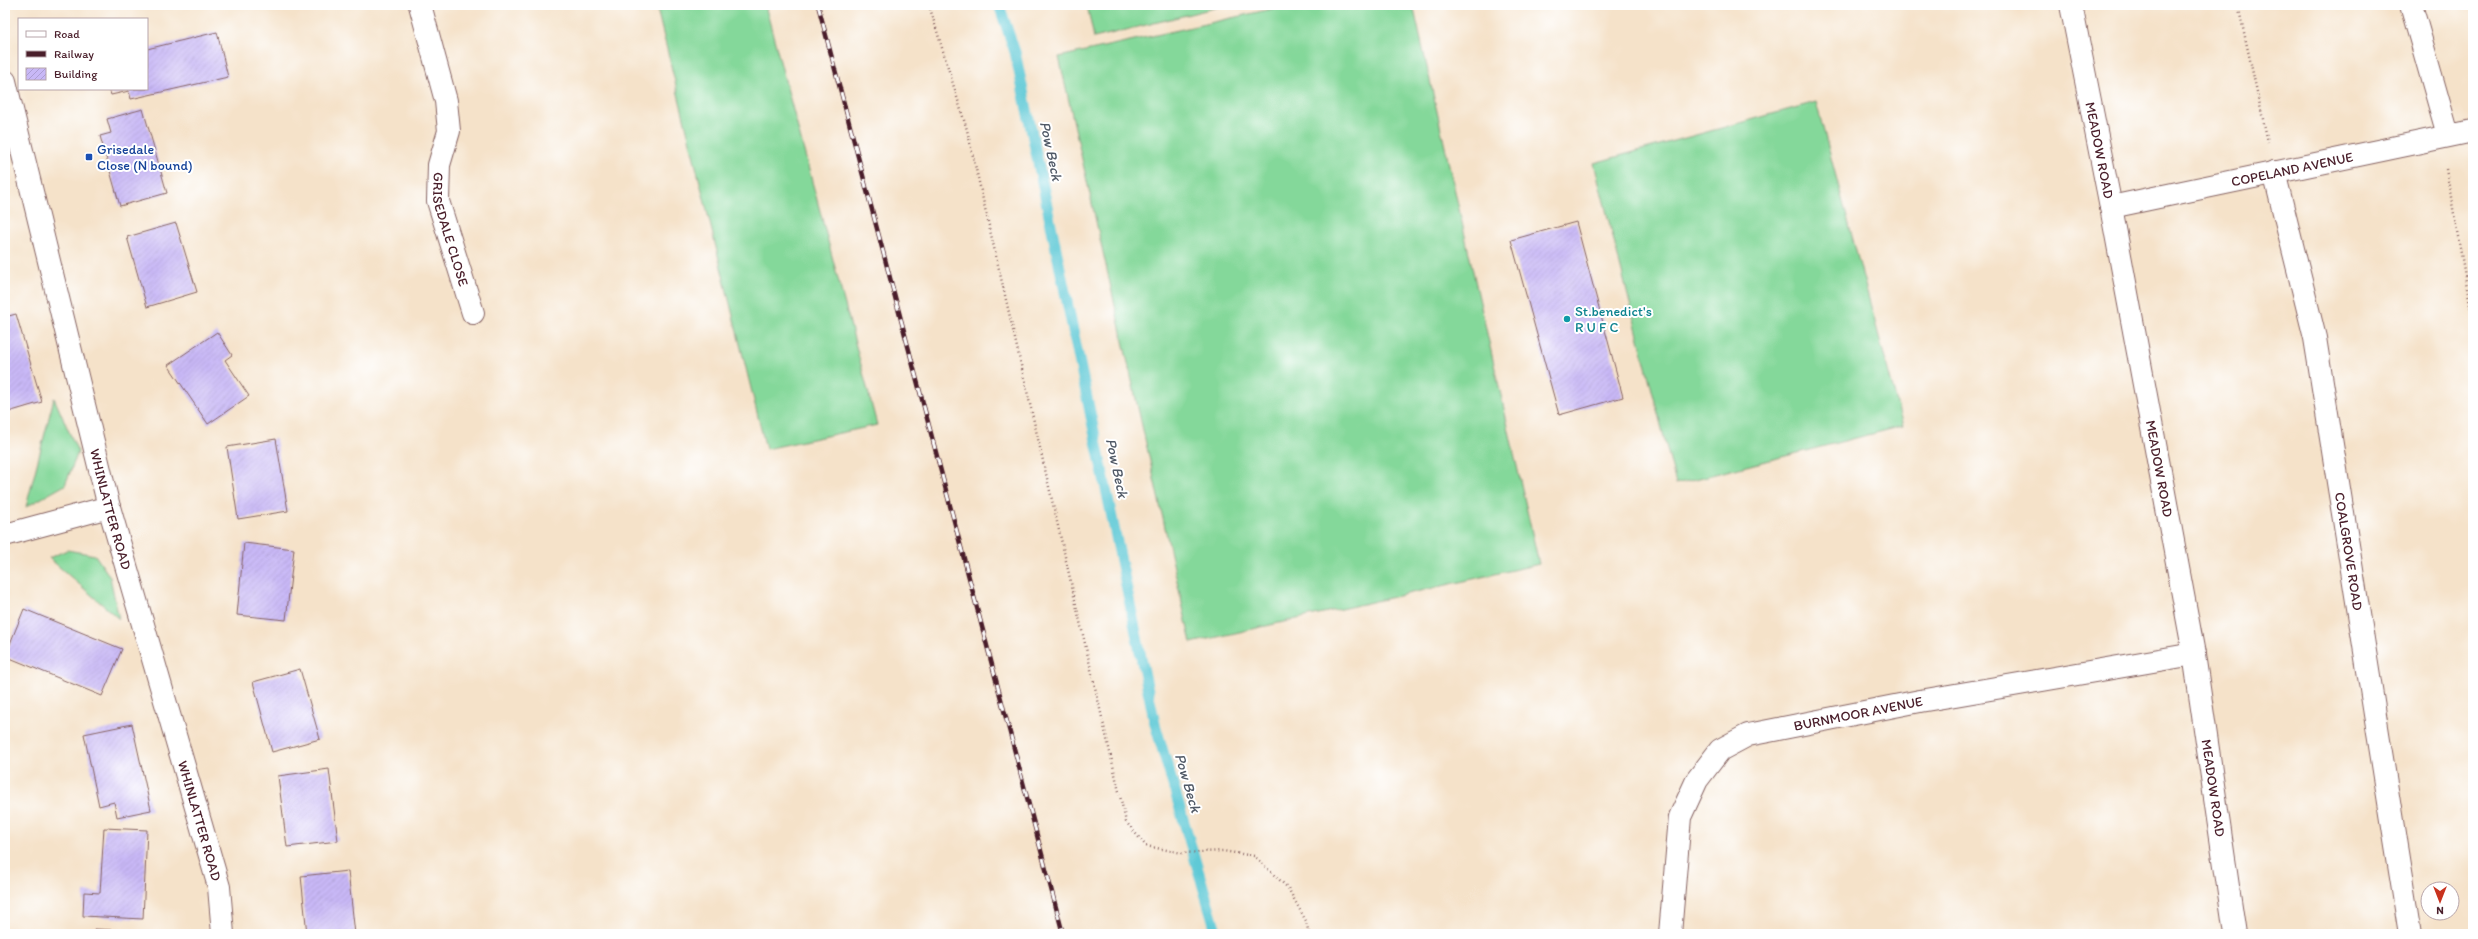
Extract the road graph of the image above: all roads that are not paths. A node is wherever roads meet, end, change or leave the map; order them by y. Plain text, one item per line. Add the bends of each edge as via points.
1 (420, 5) edge
2 (2071, 5) edge
3 (2411, 5) edge
4 (5, 81) edge
5 (2473, 131) edge
6 (2444, 136) junction
7 (2275, 176) junction
8 (2111, 207) junction
9 (473, 313) dead end
10 (109, 507) junction
11 (5, 535) edge
12 (2194, 654) junction
13 (223, 934) edge
14 (1670, 934) edge
15 (2235, 934) edge
16 (2410, 934) edge

1 - 9 street, GRISEDALE CLOSE via 448,116 449,131 439,165 438,201
2 - 8 street, MEADOW ROAD
3 - 6 street
4 - 10 street, WHINLATTER ROAD
5 - 6 street, COPELAND AVENUE
6 - 7 street, COPELAND AVENUE
7 - 8 street, COPELAND AVENUE
7 - 16 street, COALGROVE ROAD via 2315,338
8 - 12 street, MEADOW ROAD
10 - 11 street
10 - 13 street, WHINLATTER ROAD via 219,887
12 - 14 street, BURNMOOR AVENUE via 1748,735 1720,750 1697,780 1680,817
12 - 15 street, MEADOW ROAD

